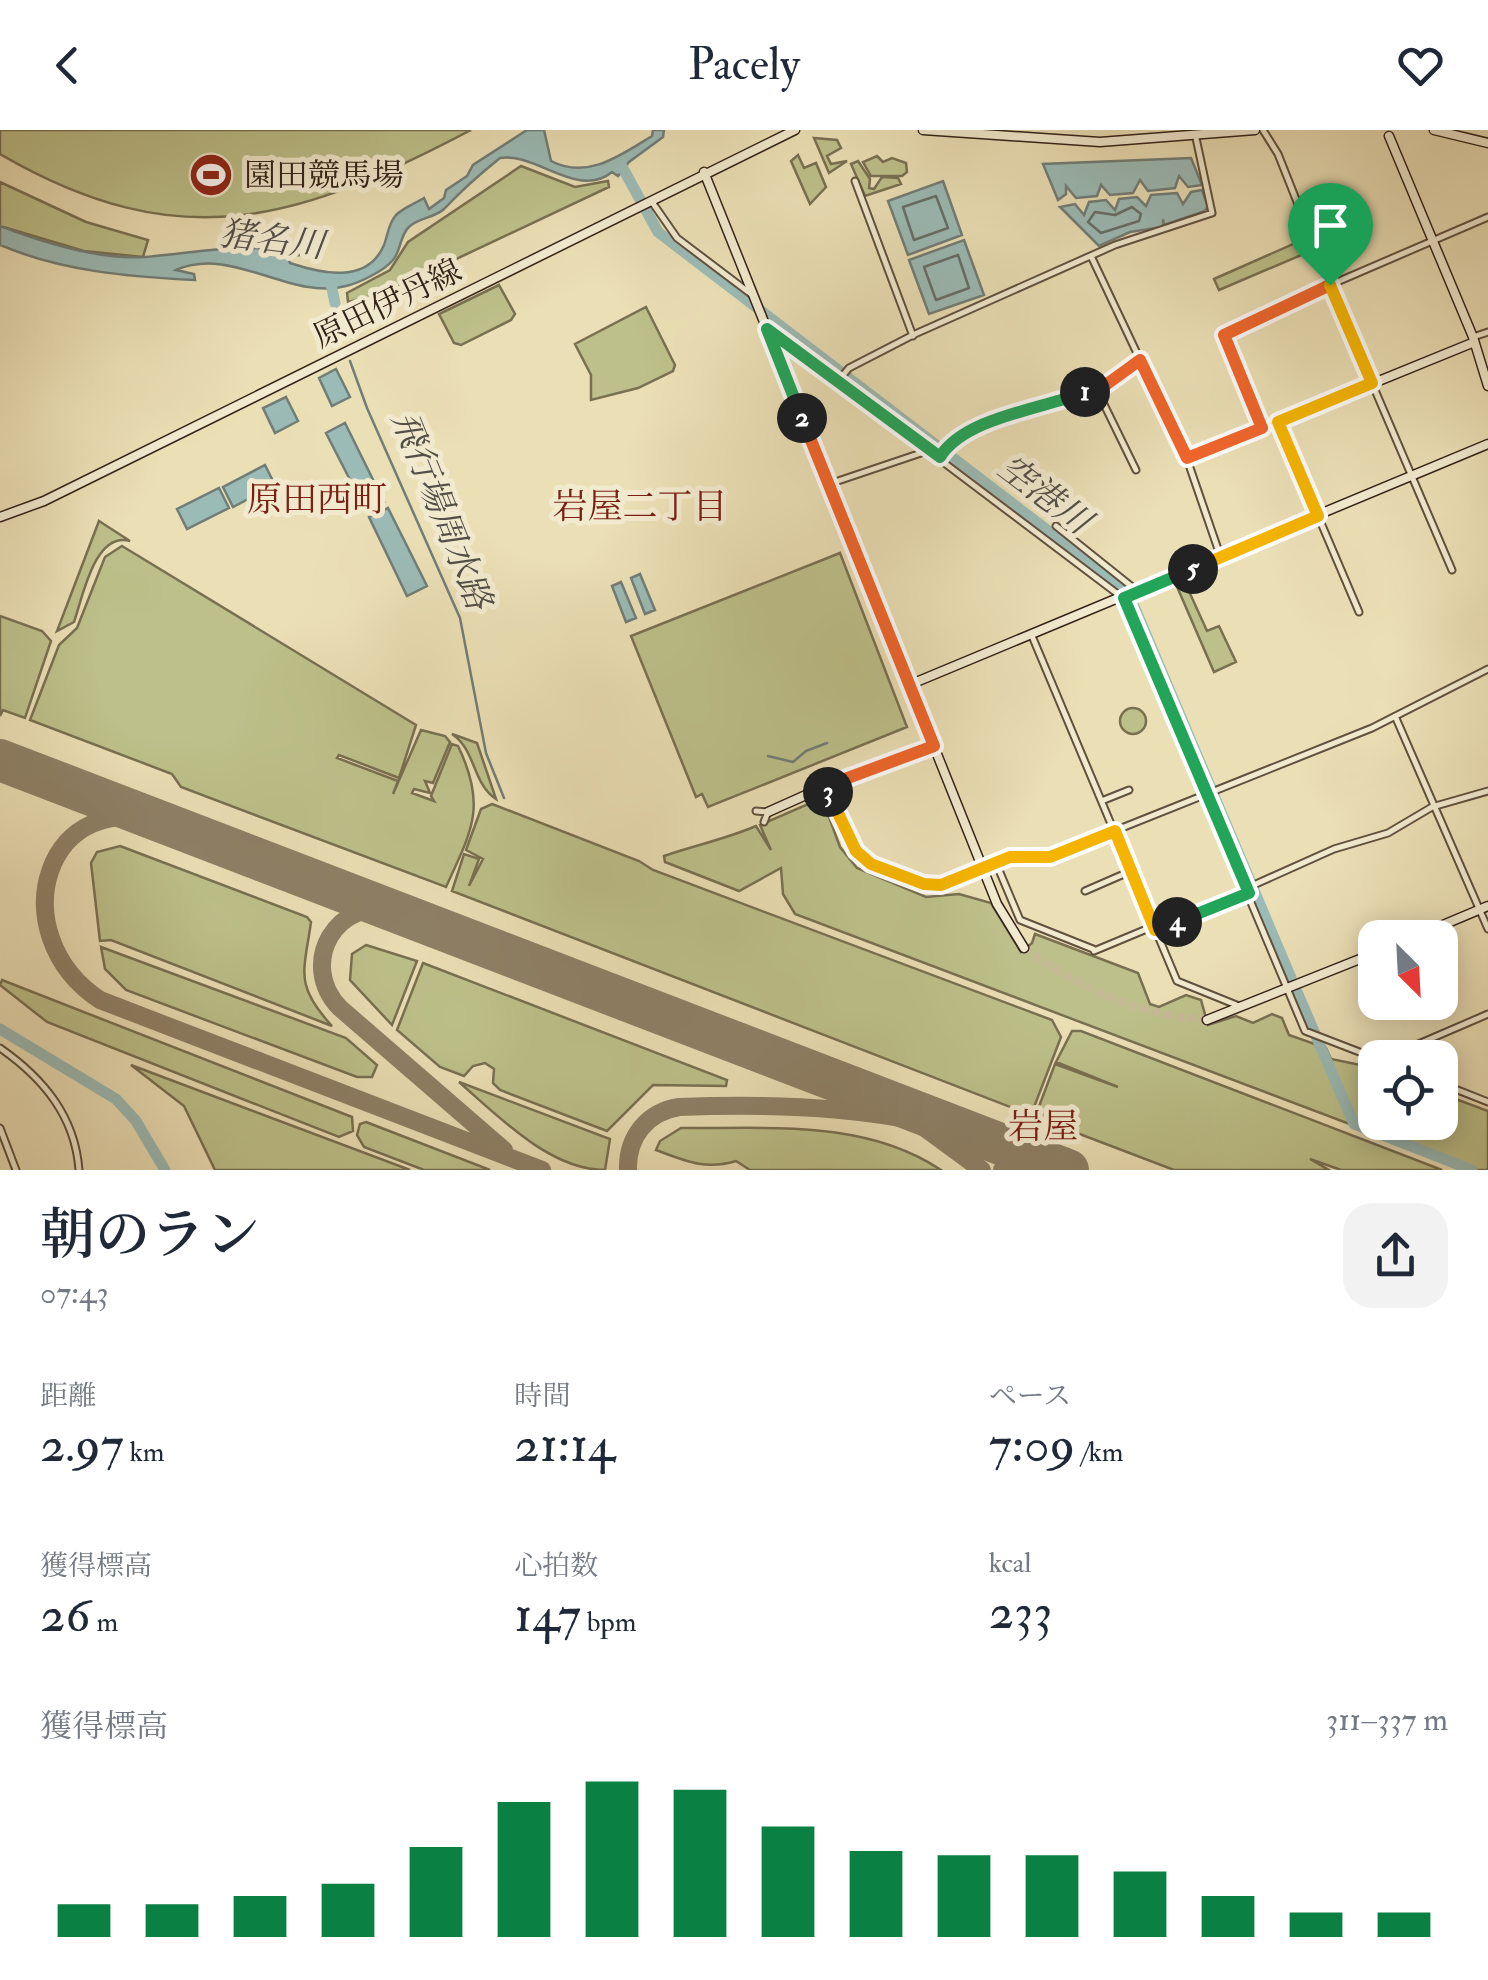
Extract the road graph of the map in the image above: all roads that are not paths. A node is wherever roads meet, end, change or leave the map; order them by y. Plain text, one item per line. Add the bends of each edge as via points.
1 (795, 130) edge
2 (923, 130) edge
3 (1115, 130) edge
4 (1255, 130) edge
5 (1263, 130) edge
6 (1434, 130) edge
7 (1389, 136) dead end
8 (1196, 138) junction
9 (1115, 142) junction
10 (1488, 143) edge
11 (704, 172) junction
12 (855, 182) dead end
13 (652, 203) junction
14 (1488, 217) edge
15 (1434, 244) junction
16 (1091, 256) junction
17 (1330, 285) junction
18 (754, 296) junction
19 (766, 326) junction
20 (1488, 332) edge
21 (913, 336) junction
22 (1472, 340) junction
23 (1140, 360) junction
24 (840, 379) junction
25 (1372, 383) junction
26 (1488, 386) edge
27 (1096, 388) junction
28 (1278, 422) junction
29 (1262, 428) junction
30 (1488, 444) edge
31 (930, 450) junction
32 (940, 456) junction
33 (1187, 458) junction
34 (1136, 470) dead end
35 (1412, 476) junction
36 (828, 484) junction
37 (0, 516) edge
38 (1318, 516) junction
39 (1056, 526) dead end
40 (1221, 558) junction
41 (1452, 570) dead end
42 (1131, 595) junction
43 (1359, 612) dead end
44 (1032, 636) junction
45 (1488, 670) edge
46 (909, 685) junction
47 (1395, 716) junction
48 (934, 746) junction
49 (826, 786) junction
50 (1130, 790) dead end
51 (1488, 791) edge
52 (1209, 793) junction
53 (1103, 800) junction
54 (1438, 808) junction
55 (756, 811) dead end
56 (766, 817) joint
57 (1115, 831) junction
58 (996, 863) junction
59 (983, 869) junction
60 (1131, 871) junction
61 (1249, 890) junction
62 (1085, 891) dead end
63 (1485, 908) edge
64 (1456, 920) edge
65 (1155, 928) junction
66 (1488, 929) edge
67 (1024, 948) tunnel mouth
68 (1358, 960) edge
69 (1288, 989) junction
70 (1241, 1007) junction
71 (1488, 1014) edge
72 (1207, 1020) tunnel mouth
73 (1428, 1040) edge
74 (0, 1048) edge
75 (1358, 1052) edge
76 (1458, 1091) edge
77 (1488, 1102) edge
78 (0, 1128) edge
79 (16, 1170) edge
80 (79, 1170) edge

1 - 11 street, 原田伊丹線
2 - 9 street
3 - 9 street
4 - 8 street
5 - 17 street
6 - 10 street
7 - 15 street
8 - 9 street
8 - 16 street via 1212,213
11 - 13 street, 原田伊丹線
11 - 18 street
12 - 21 street
13 - 18 street via 678,238
13 - 37 street, 原田伊丹線 via 44,501
14 - 15 street
15 - 17 street
15 - 22 street
16 - 21 street
16 - 23 street
17 - 25 street
17 - 29 street via 1224,335
18 - 19 street
19 - 24 street
19 - 36 street
20 - 22 street
21 - 24 street
22 - 25 street
22 - 26 street
23 - 27 street
23 - 33 street
24 - 31 street
25 - 28 street
25 - 35 street
27 - 32 street via 1014,412 946,446
27 - 34 street
28 - 29 street
28 - 38 street
29 - 33 street
30 - 35 street
31 - 32 street
31 - 36 street
32 - 42 street
33 - 40 street
35 - 38 street
35 - 41 street
36 - 46 street
38 - 40 street
38 - 43 street
39 - 42 street
40 - 42 street
42 - 44 street
42 - 52 street
44 - 46 street
44 - 53 street
45 - 47 street
46 - 48 street
47 - 52 street
47 - 54 street
48 - 49 street
48 - 59 street
49 - 56 street
49 - 59 street via 850,844 871,864 936,886
50 - 53 street
51 - 54 street
52 - 57 street
52 - 61 street
53 - 57 street
54 - 61 street
54 - 63 street
55 - 56 street
57 - 58 street via 1050,857
57 - 60 street
58 - 59 street
58 - 65 street via 1020,920 1094,950
59 - 67 street
60 - 62 street
60 - 65 street
61 - 65 street
61 - 69 street
63 - 64 street
63 - 66 street
65 - 70 street via 1176,980
68 - 69 street
69 - 70 street
69 - 75 street via 1306,1031
70 - 72 street
71 - 73 street
74 - 80 street via 49,1090 78,1148
76 - 77 street
78 - 79 street

